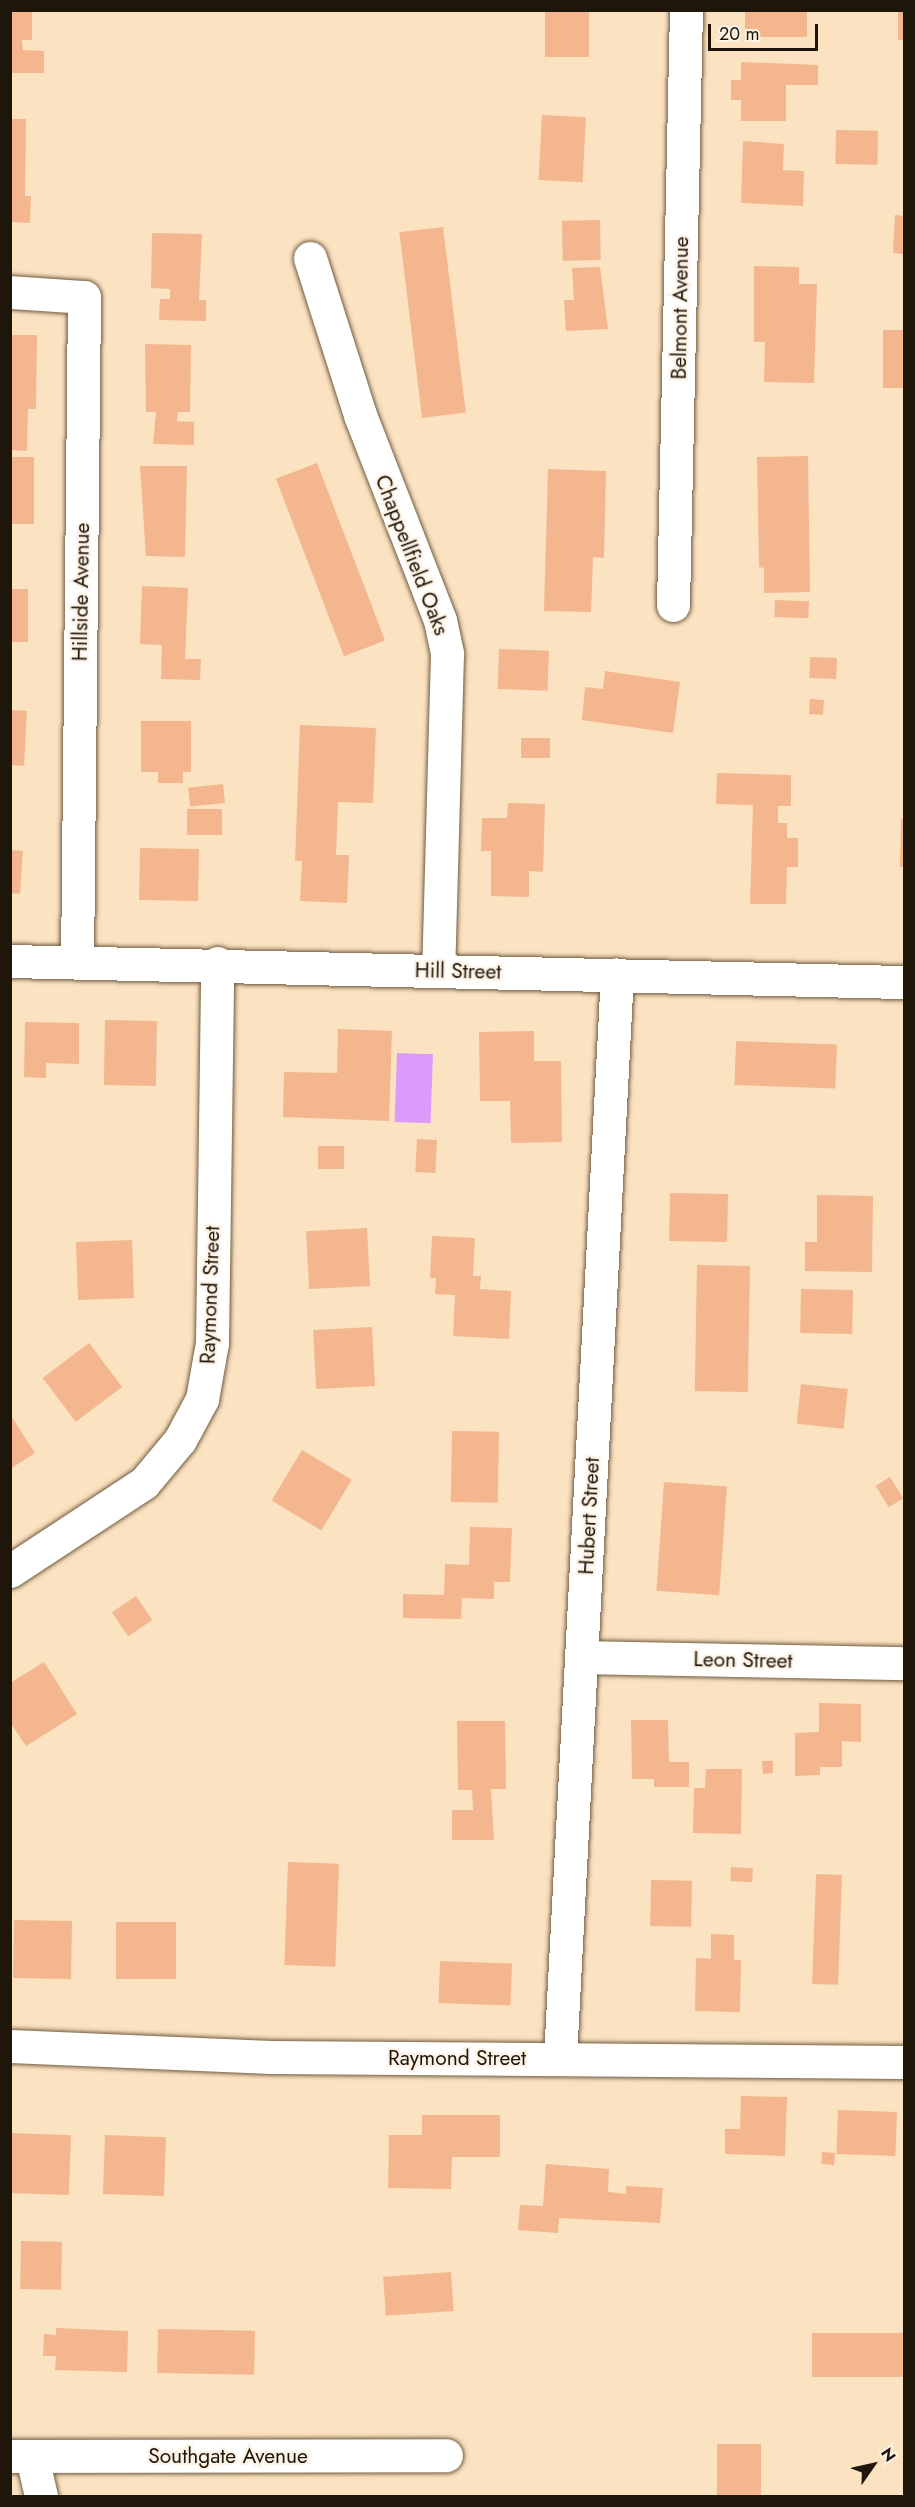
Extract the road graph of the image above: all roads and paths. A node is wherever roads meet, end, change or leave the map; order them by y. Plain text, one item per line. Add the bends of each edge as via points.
1 (687, 10) edge
2 (310, 258) dead end
3 (10, 292) edge
4 (673, 605) dead end
5 (10, 961) edge
6 (77, 962) junction
7 (217, 963) junction
8 (438, 970) junction
9 (617, 974) junction
10 (904, 982) edge
11 (10, 1571) edge
12 (582, 1657) junction
13 (904, 1663) edge
14 (10, 2046) edge
15 (560, 2058) junction
16 (904, 2062) edge
17 (446, 2455) dead end
18 (21, 2456) edge
19 (41, 2496) edge

1 - 4 street, Belmont Avenue
2 - 8 street, Chappellfield Oaks via 360,415 440,620 447,654
3 - 6 street, Hillside Avenue via 84,297
5 - 6 street, Hill Street
6 - 7 street, Hill Street
7 - 8 street, Hill Street
7 - 11 street, Raymond Street via 212,1343 202,1399 180,1440 144,1483
8 - 9 street, Hill Street
9 - 10 street, Hill Street
9 - 12 street, Hubert Street
12 - 13 street, Leon Street
12 - 15 street, Hubert Street
14 - 15 street, Raymond Street via 272,2057
15 - 16 street, Raymond Street
17 - 18 street, Southgate Avenue
18 - 19 street

